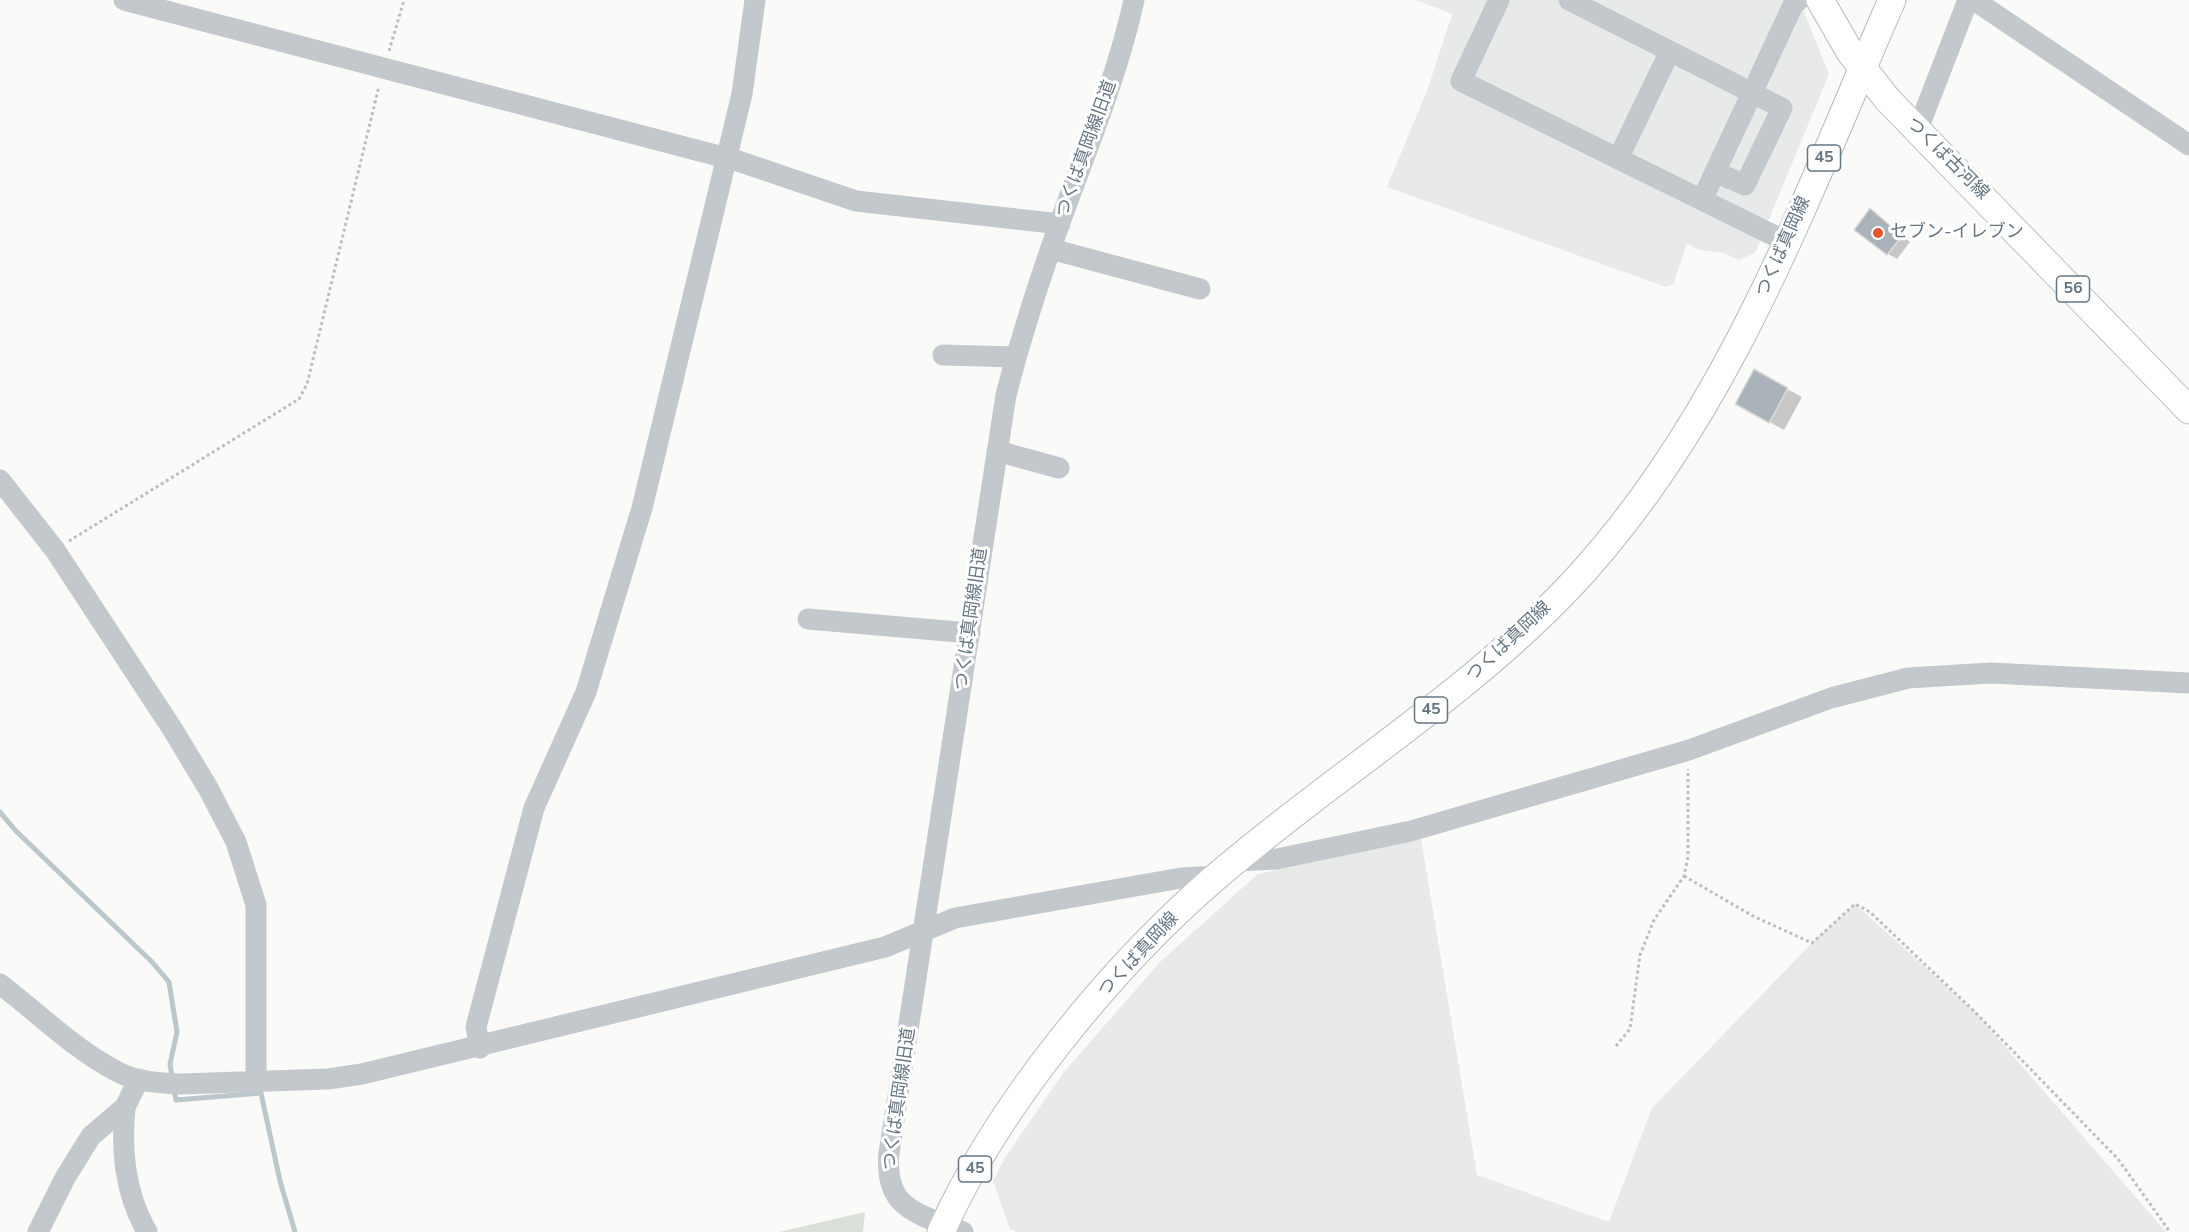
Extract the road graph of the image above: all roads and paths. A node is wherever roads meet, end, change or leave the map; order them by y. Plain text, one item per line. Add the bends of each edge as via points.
1 (124, 0) edge
2 (404, 0) edge
3 (755, 0) edge
4 (1134, 0) edge
5 (1499, 0) edge
6 (1569, 0) edge
7 (1799, 0) edge
8 (1820, 0) edge
9 (1892, 0) edge
10 (1968, 0) edge
11 (1974, 0) edge
12 (1670, 51) junction
13 (384, 68) junction
14 (1863, 69) junction
15 (1752, 92) junction
16 (1918, 129) junction
17 (2189, 145) edge
18 (727, 158) junction
19 (1618, 159) junction
20 (1715, 172) junction
21 (1702, 200) junction
22 (1060, 224) junction
23 (1787, 242) junction
24 (1051, 249) junction
25 (1200, 289) dead end
26 (943, 355) dead end
27 (1016, 357) junction
28 (2189, 410) edge
29 (997, 451) junction
30 (1059, 468) dead end
31 (0, 480) edge
32 (55, 550) junction
33 (808, 619) dead end
34 (970, 633) junction
35 (2189, 683) edge
36 (1689, 750) junction
37 (1226, 868) junction
38 (1684, 876) junction
39 (925, 930) junction
40 (0, 984) edge
41 (1616, 1046) dead end
42 (480, 1048) junction
43 (140, 1079) junction
44 (256, 1079) junction
45 (125, 1107) junction
46 (950, 1229) edge
47 (38, 1232) edge
48 (147, 1232) edge
49 (2170, 1232) edge

1 - 13 street
2 - 13 path
3 - 18 street via 742,94
4 - 22 street, つくば真岡線旧道 via 1113,82
5 - 19 street via 1461,81
6 - 12 street
7 - 15 street via 1794,3
8 - 14 main road, つくば古河線 / 56 via 1837,34
9 - 14 main road, つくば真岡線 / 45
10 - 16 street
11 - 17 street
12 - 15 street
12 - 19 street
13 - 18 street
13 - 32 path via 307,384 299,399
14 - 16 main road, つくば古河線 / 56
14 - 23 main road, つくば真岡線 / 45
15 - 20 street
15 - 20 street via 1782,108 1745,185
16 - 28 main road, つくば古河線 / 56
18 - 22 street via 856,201
18 - 42 street via 642,508 586,692 534,808 476,1027
19 - 21 street
20 - 21 street
21 - 23 street
22 - 24 street, つくば真岡線旧道
23 - 37 main road, つくば真岡線 / 45 via 1766,291 1699,416 1621,527 1582,573 1492,661
24 - 25 street
24 - 27 street, つくば真岡線旧道
26 - 27 street
27 - 29 street, つくば真岡線旧道
29 - 30 street
29 - 34 street, つくば真岡線旧道
31 - 32 street
32 - 44 street via 173,730 236,842 256,905
33 - 34 street
34 - 39 street, つくば真岡線旧道
35 - 36 street via 1991,673 1908,678 1832,698
36 - 37 street via 1411,831
36 - 38 path via 1688,857
37 - 39 street via 955,918
37 - 46 main road, つくば真岡線 / 45 via 1160,930 1036,1074 997,1134
38 - 41 path via 1647,937 1640,955 1630,1029
38 - 49 path via 1753,916 1812,943 1855,904 1870,912 1975,1012 2118,1159
39 - 42 street via 885,947
39 - 46 street, つくば真岡線旧道 via 888,1175 901,1202
40 - 43 street via 94,1057 120,1073
42 - 44 street via 328,1079
43 - 44 street via 181,1084
43 - 45 street
45 - 47 street via 91,1136
45 - 48 street via 124,1162 129,1192

